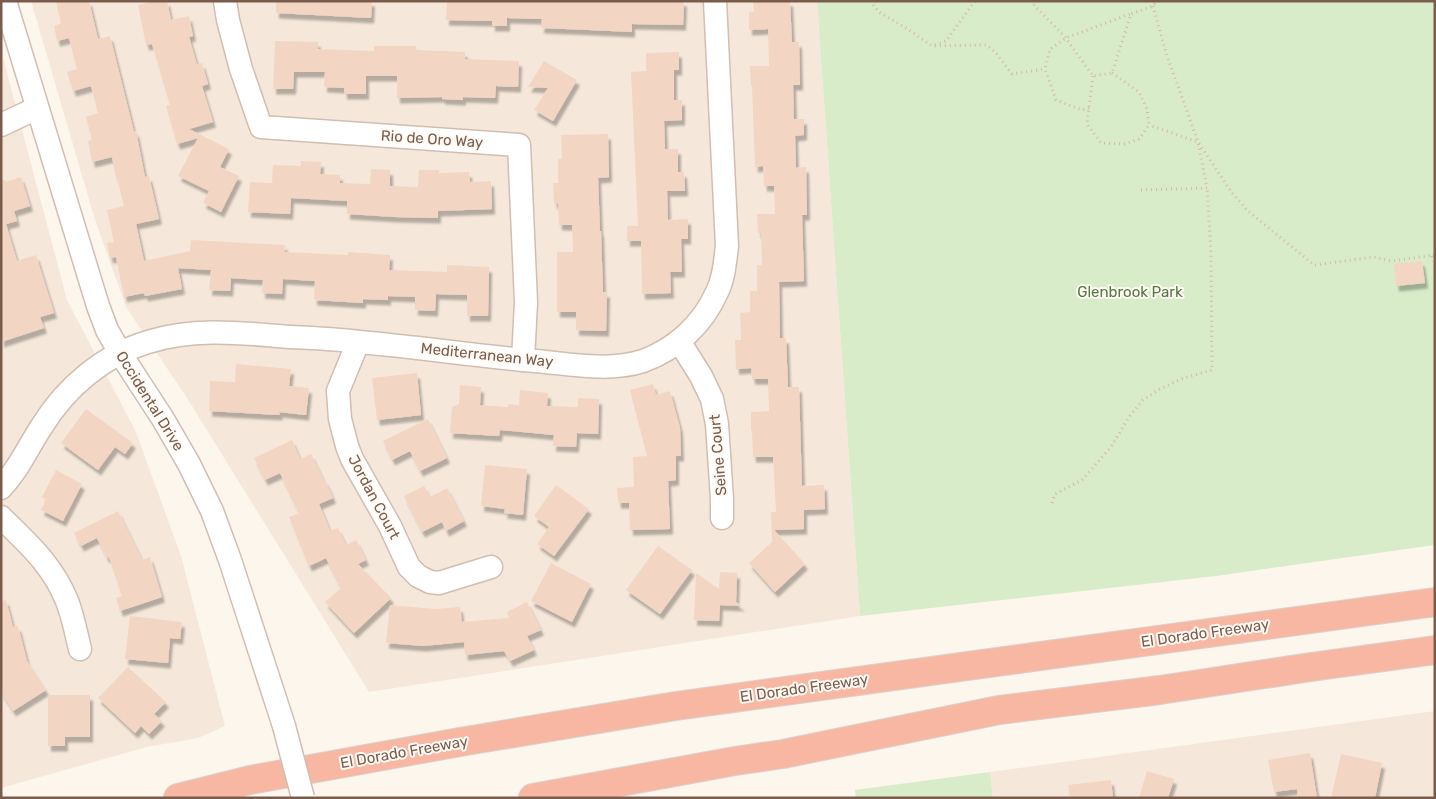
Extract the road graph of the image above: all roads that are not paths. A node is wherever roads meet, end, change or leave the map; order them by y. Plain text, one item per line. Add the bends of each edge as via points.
1 (5, 1) edge
2 (225, 1) edge
3 (715, 1) edge
4 (37, 108) junction
5 (1, 125) edge
6 (680, 341) junction
7 (358, 342) junction
8 (120, 353) junction
9 (523, 360) junction
10 (1, 488) edge
11 (1, 517) edge
12 (722, 518) dead end
13 (490, 567) dead end
14 (1435, 602) edge
15 (80, 649) dead end
16 (1435, 650) edge
17 (178, 798) edge
18 (303, 798) edge
19 (533, 798) edge

1 - 4 street, Occidental Drive
2 - 9 street, Rio de Oro Way via 241,69 261,127 519,145 526,302
3 - 6 street, Mediterranean Way via 727,246 725,267 718,291 706,314
4 - 5 street
4 - 8 street, Occidental Drive via 98,306
6 - 9 street, Mediterranean Way via 667,350 631,364 606,367
6 - 12 street, Seine Court via 712,399 718,424
7 - 8 street, Mediterranean Way via 200,332 173,335
7 - 9 street, Mediterranean Way
7 - 13 street, Jordan Court via 338,391 340,419 352,459 410,567 418,576 439,583
8 - 10 street, Mediterranean Way via 98,366 58,403
8 - 18 street, Occidental Drive, bridge via 163,419 212,511 284,726
11 - 15 street via 41,556 56,578 72,614
14 - 17 highway, El Dorado Freeway via 676,706 250,780
16 - 19 highway via 999,710 783,754

